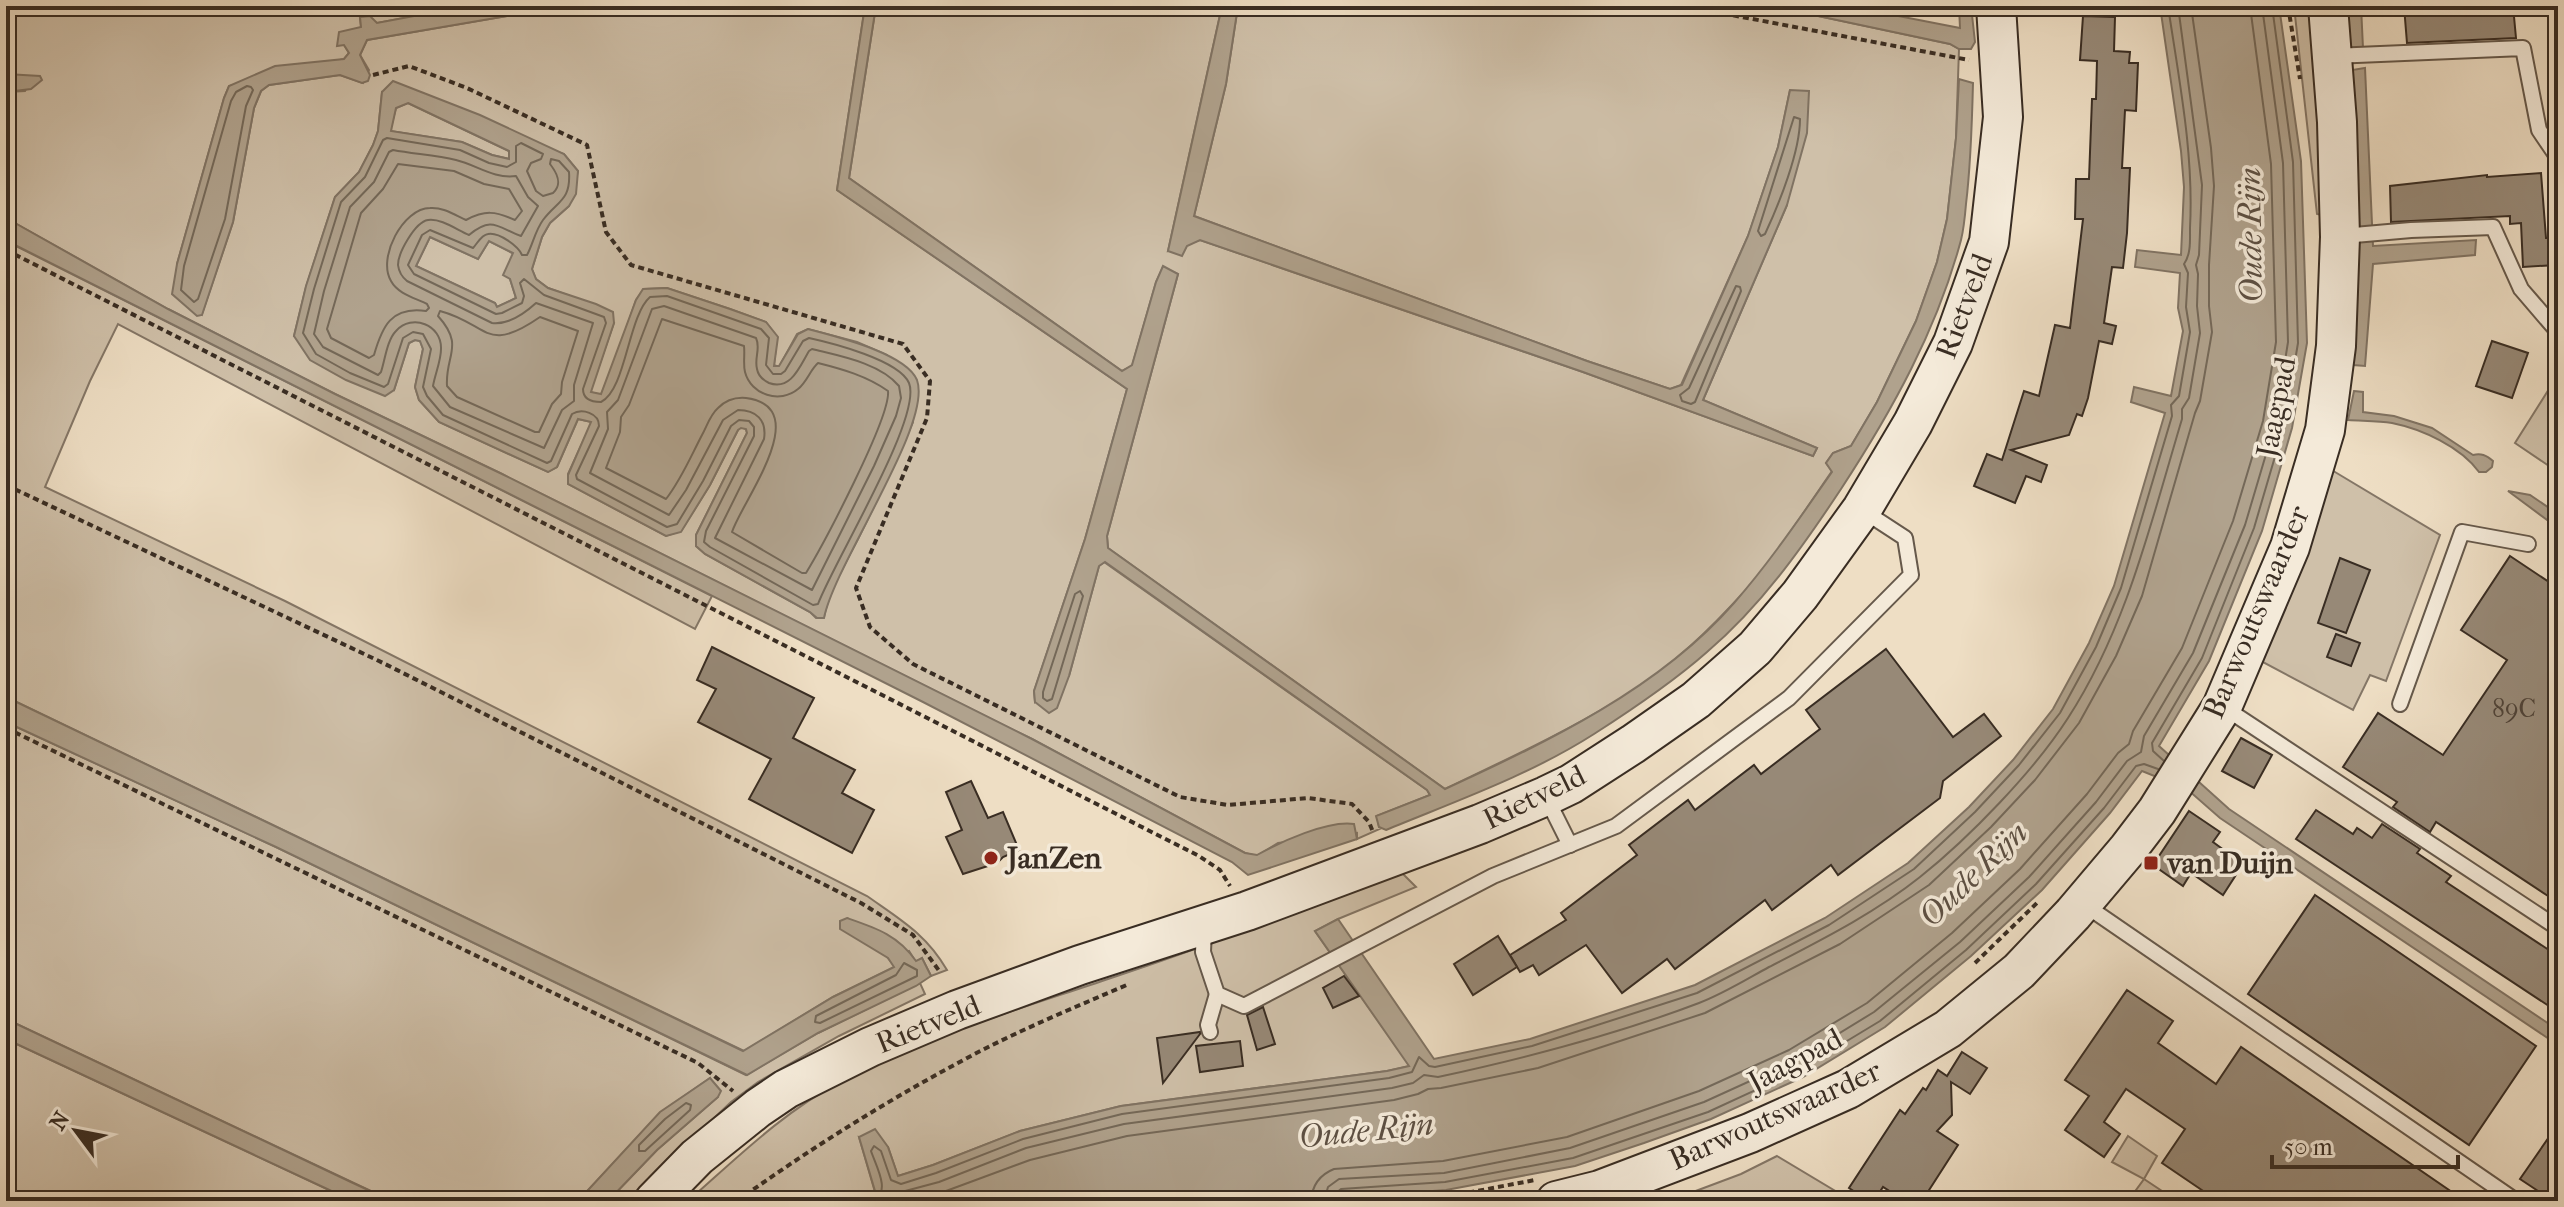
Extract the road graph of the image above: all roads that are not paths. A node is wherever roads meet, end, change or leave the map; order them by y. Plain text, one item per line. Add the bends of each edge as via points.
1 (1996, 6) edge
2 (2328, 6) edge
3 (2332, 56) junction
4 (2558, 158) edge
5 (2346, 236) junction
6 (2558, 332) edge
7 (1862, 509) junction
8 (2528, 544) dead end
9 (2400, 704) dead end
10 (2222, 707) junction
11 (1546, 796) junction
12 (1570, 845) junction
13 (2066, 898) junction
14 (1204, 925) junction
15 (2558, 928) edge
16 (1217, 994) junction
17 (1210, 1032) dead end
18 (1551, 1189) edge
19 (654, 1201) edge
20 (2516, 1201) edge

1 - 7 main road, Rietveld via 2003,117 1989,242 1953,343
2 - 3 main road, Barwoutswaarder
3 - 4 lane via 2523,48 2539,130
3 - 5 main road, Barwoutswaarder
5 - 6 lane via 2493,227 2521,289
5 - 10 main road, Barwoutswaarder via 2325,430 2290,547
7 - 11 main road, Rietveld via 1755,648 1696,700
7 - 12 lane via 1905,538 1911,575 1789,698 1616,826
8 - 9 lane via 2462,532
10 - 13 main road, Barwoutswaarder via 2128,849
10 - 15 lane
11 - 12 lane
11 - 14 main road, Rietveld
12 - 16 lane via 1493,876 1244,1006
13 - 18 main road, Barwoutswaarder via 2019,971 1948,1029 1848,1089 1600,1190
13 - 20 lane
14 - 16 lane via 1203,952
14 - 19 main road, Rietveld via 957,1010 786,1089 697,1157
16 - 17 lane

